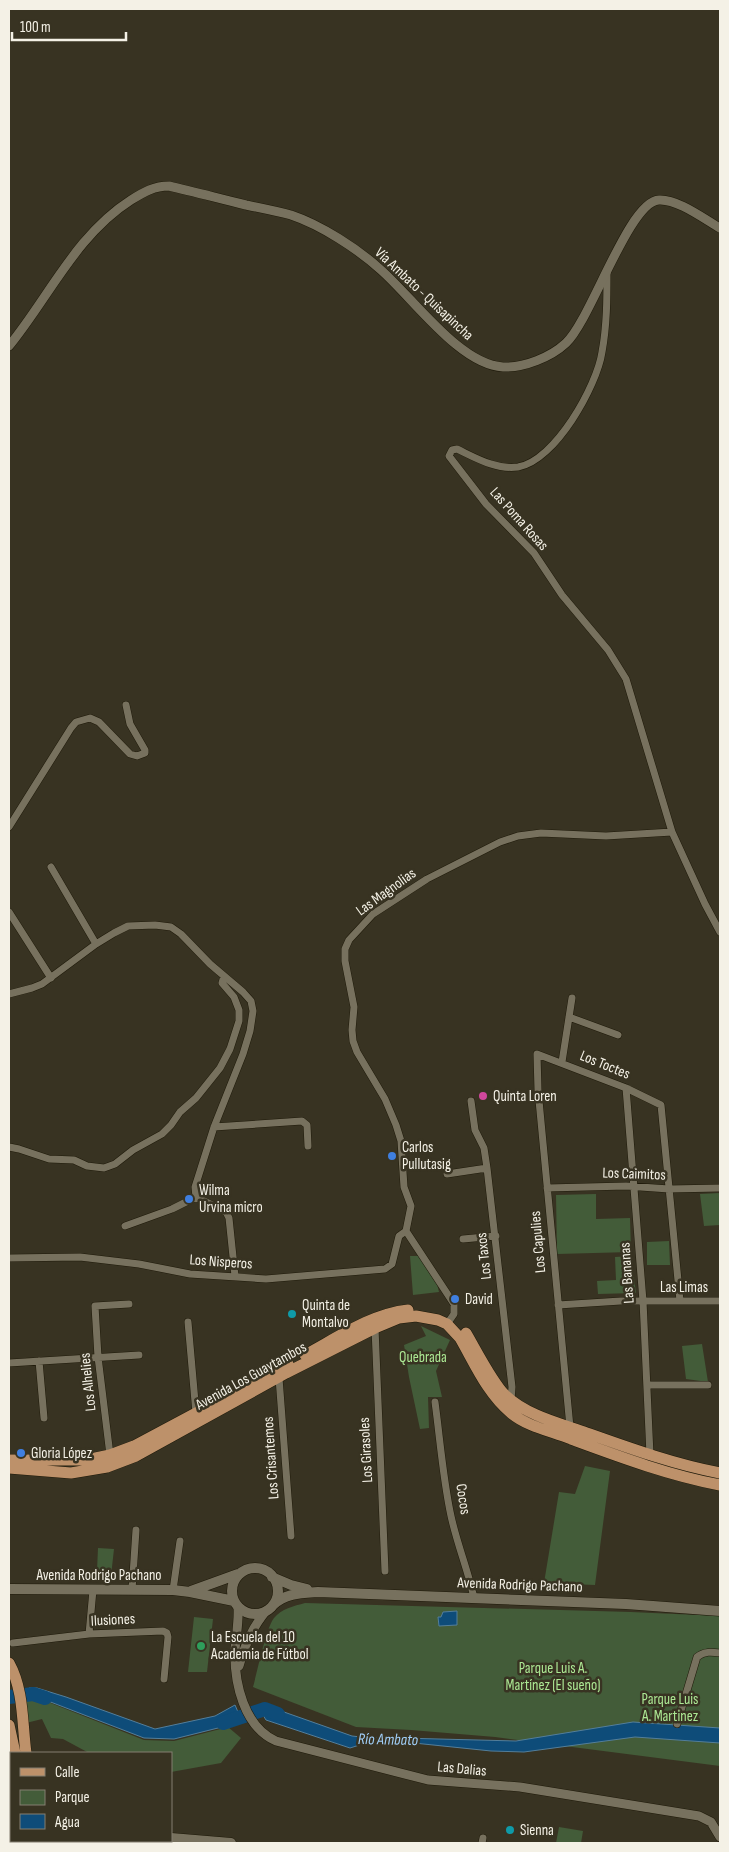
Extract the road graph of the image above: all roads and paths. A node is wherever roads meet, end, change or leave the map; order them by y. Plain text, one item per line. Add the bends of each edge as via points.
1 (720, 228) edge
2 (608, 269) junction
3 (9, 346) edge
4 (126, 705) dead end
5 (9, 827) edge
6 (672, 832) junction
7 (51, 867) dead end
8 (9, 912) edge
9 (720, 932) edge
10 (96, 944) junction
11 (224, 976) junction
12 (51, 978) junction
13 (9, 994) edge
14 (572, 998) dead end
15 (569, 1017) junction
16 (618, 1035) dead end
17 (537, 1054) joint
18 (562, 1062) junction
19 (626, 1088) junction
20 (471, 1102) dead end
21 (214, 1127) junction
22 (308, 1146) dead end
23 (9, 1147) edge
24 (487, 1168) junction
25 (447, 1174) dead end
26 (634, 1186) junction
27 (547, 1188) junction
28 (720, 1188) edge
29 (669, 1189) junction
30 (196, 1197) junction
31 (125, 1226) dead end
32 (406, 1231) junction
33 (496, 1236) junction
34 (463, 1239) dead end
35 (9, 1258) edge
36 (234, 1276) junction
37 (643, 1301) junction
38 (680, 1301) junction
39 (720, 1301) edge
40 (129, 1304) dead end
41 (558, 1305) junction
42 (416, 1313) junction
43 (449, 1321) junction
44 (188, 1322) dead end
45 (375, 1328) junction
46 (139, 1355) dead end
47 (98, 1357) junction
48 (39, 1361) junction
49 (9, 1363) edge
50 (283, 1372) junction
51 (647, 1385) junction
52 (708, 1385) dead end
53 (435, 1402) dead end
54 (507, 1403) junction
55 (196, 1412) junction
56 (44, 1418) dead end
57 (570, 1427) junction
58 (110, 1455) junction
59 (650, 1456) junction
60 (9, 1460) edge
61 (9, 1468) edge
62 (720, 1473) edge
63 (720, 1485) edge
64 (136, 1530) dead end
65 (291, 1536) dead end
66 (180, 1541) dead end
67 (385, 1570) dead end
68 (239, 1574) junction
69 (272, 1577) junction
70 (9, 1589) edge
71 (93, 1590) junction
72 (132, 1590) junction
73 (173, 1590) junction
74 (190, 1592) junction
75 (318, 1592) junction
76 (474, 1598) junction
77 (236, 1604) junction
78 (270, 1608) junction
79 (720, 1611) edge
80 (89, 1634) junction
81 (13, 1643) dead end
82 (720, 1653) edge
83 (11, 1668) edge
84 (237, 1673) junction
85 (164, 1679) dead end
86 (677, 1724) dead end
87 (9, 1726) edge
88 (15, 1752) edge
89 (26, 1752) edge
90 (720, 1837) edge
91 (172, 1838) edge
92 (203, 1842) edge
93 (231, 1843) edge

1 - 2 street, Vía Ambato - Quisapincha via 673,202 653,201 639,213
2 - 3 street, Vía Ambato - Quisapincha via 578,329 566,343 522,365 497,366 468,354 380,269 349,245 316,227 291,216 160,186 116,210 93,231
2 - 6 street, Las Poma Rosas via 602,353 596,375 577,410 550,448 536,460 518,467 488,464 456,449 449,456 486,504 534,553 562,594 608,650 626,679
4 - 5 street via 130,724 145,753 142,756 130,754 99,722 90,718 76,722
6 - 9 street, Las Poma Rosas
6 - 32 street, Las Magnolias via 606,836 541,833 500,842 444,869 373,914 349,940 345,961 354,1007 353,1041 382,1094 398,1133 404,1187 411,1206
7 - 10 street
8 - 12 street
10 - 11 street via 128,926 170,927
10 - 12 street
11 - 21 street via 251,1001 253,1011 243,1054
11 - 23 street via 222,983 240,1010 230,1049 202,1091 162,1134 104,1168 74,1160 49,1159
12 - 13 street via 32,988
14 - 15 street
15 - 16 street
15 - 18 street
17 - 18 street, Los Toctes
17 - 27 street, Los Capulies
18 - 19 street, Los Toctes
19 - 26 street, Las Bananas
19 - 29 street, Los Toctes via 661,1105
20 - 24 street, Los Taxos via 475,1130 484,1148
21 - 22 street via 302,1121 307,1125
21 - 30 street via 195,1187
24 - 25 street
24 - 33 street, Los Taxos
26 - 27 street, Los Caimitos
26 - 29 street, Los Caimitos
26 - 37 street, Las Bananas
27 - 41 street, Los Capulies
28 - 29 street, Los Caimitos
29 - 38 street
30 - 31 street
30 - 36 street via 226,1212 229,1218
32 - 36 street, Los Nisperos via 399,1236 394,1260 385,1269 266,1279
32 - 43 street via 454,1304
33 - 34 street
33 - 54 street, Los Taxos via 512,1387
35 - 36 street, Los Nisperos via 80,1257 190,1274
37 - 38 street, Las Limas
37 - 41 street, Las Limas
37 - 51 street, Las Bananas
38 - 39 street, Las Limas
40 - 47 street, Los Alhelies via 95,1306
41 - 57 street, Los Capulies
42 - 43 main road, Avenida Los Guaytambos
42 - 45 main road, Avenida Los Guaytambos
42 - 50 main road, Avenida Los Guaytambos via 392,1311 376,1317
43 - 54 main road via 466,1333
44 - 55 street
45 - 50 main road, Avenida Los Guaytambos
45 - 67 street, Los Girasoles
46 - 47 street
47 - 48 street
47 - 58 street, Los Alhelies
48 - 49 street
48 - 56 street
50 - 55 main road, Avenida Los Guaytambos
50 - 61 main road, Avenida Los Guaytambos via 136,1456 71,1473
50 - 65 street, Los Crisantemos
51 - 52 street
51 - 59 street, Las Bananas
53 - 76 street, Cocos via 450,1514
54 - 57 main road
54 - 63 main road via 520,1419 545,1430 655,1469
55 - 58 main road, Avenida Los Guaytambos via 134,1446
57 - 59 main road
58 - 60 main road, Avenida Los Guaytambos via 86,1460
59 - 62 main road
64 - 72 street
66 - 73 street
68 - 69 main road via 245,1570 260,1569
68 - 74 main road, Avenida Rodrigo Pachano
68 - 77 main road via 232,1586
69 - 75 main road, Avenida Rodrigo Pachano via 291,1586
69 - 78 main road via 278,1591
70 - 71 main road, Avenida Rodrigo Pachano
71 - 72 main road, Avenida Rodrigo Pachano
71 - 80 street
72 - 73 main road, Avenida Rodrigo Pachano
73 - 74 main road, Avenida Rodrigo Pachano
74 - 77 main road, Avenida Rodrigo Pachano
75 - 76 main road, Avenida Rodrigo Pachano
75 - 78 main road, Avenida Rodrigo Pachano via 297,1593 278,1600
76 - 79 main road, Avenida Rodrigo Pachano
77 - 78 main road via 251,1614
77 - 84 street, Las Dalias via 239,1623 235,1651
78 - 84 street, Las Dalias via 256,1623
80 - 81 street, Ilusiones
80 - 85 street, Ilusiones via 167,1633
82 - 86 street via 707,1652 697,1657
83 - 89 main road via 24,1718
84 - 90 street, Las Dalias via 240,1694 251,1719 263,1734 276,1741 428,1780 520,1787 699,1816 711,1822
87 - 88 main road
91 - 92 main road
92 - 93 main road

